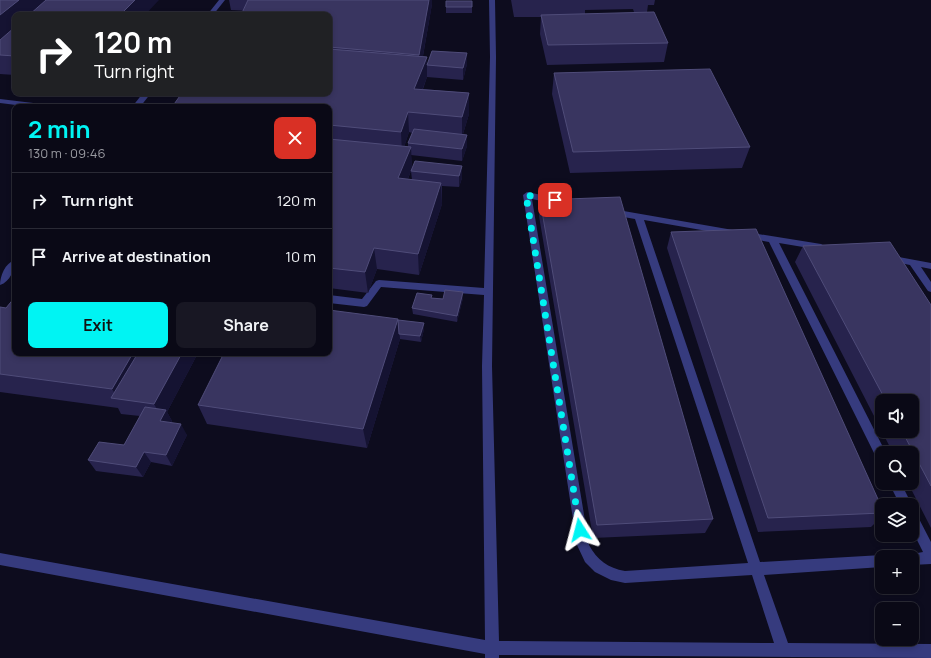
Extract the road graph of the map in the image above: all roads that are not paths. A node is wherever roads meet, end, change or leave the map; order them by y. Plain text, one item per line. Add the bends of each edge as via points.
1 (222, 0) edge
2 (492, 0) edge
3 (212, 12) edge
4 (145, 96) edge
5 (0, 101) edge
6 (25, 104) edge
7 (138, 104) edge
8 (572, 204) edge
9 (601, 210) edge
10 (639, 217) junction
11 (773, 240) junction
12 (828, 248) edge
13 (874, 256) edge
14 (913, 262) junction
15 (931, 266) edge
16 (12, 267) edge
17 (0, 282) edge
18 (931, 289) edge
19 (488, 292) junction
20 (332, 299) edge
21 (876, 446) edge
22 (919, 531) edge
23 (931, 555) edge
24 (0, 558) edge
25 (931, 558) edge
26 (919, 559) edge
27 (875, 561) edge
28 (758, 569) junction
29 (783, 650) junction
30 (931, 651) edge
31 (492, 653) edge

1 - 3 street
2 - 19 street
4 - 7 street
5 - 6 street
8 - 28 street via 526,195 583,546 587,555 602,571 624,577
9 - 10 street
10 - 11 street
10 - 28 street
11 - 12 street
11 - 21 street
13 - 14 street
14 - 15 street
14 - 18 street
16 - 17 street
19 - 20 street via 379,283 364,303
19 - 31 street
22 - 23 street
24 - 31 street
25 - 26 street
27 - 28 street
28 - 29 street
29 - 30 street
29 - 31 street

